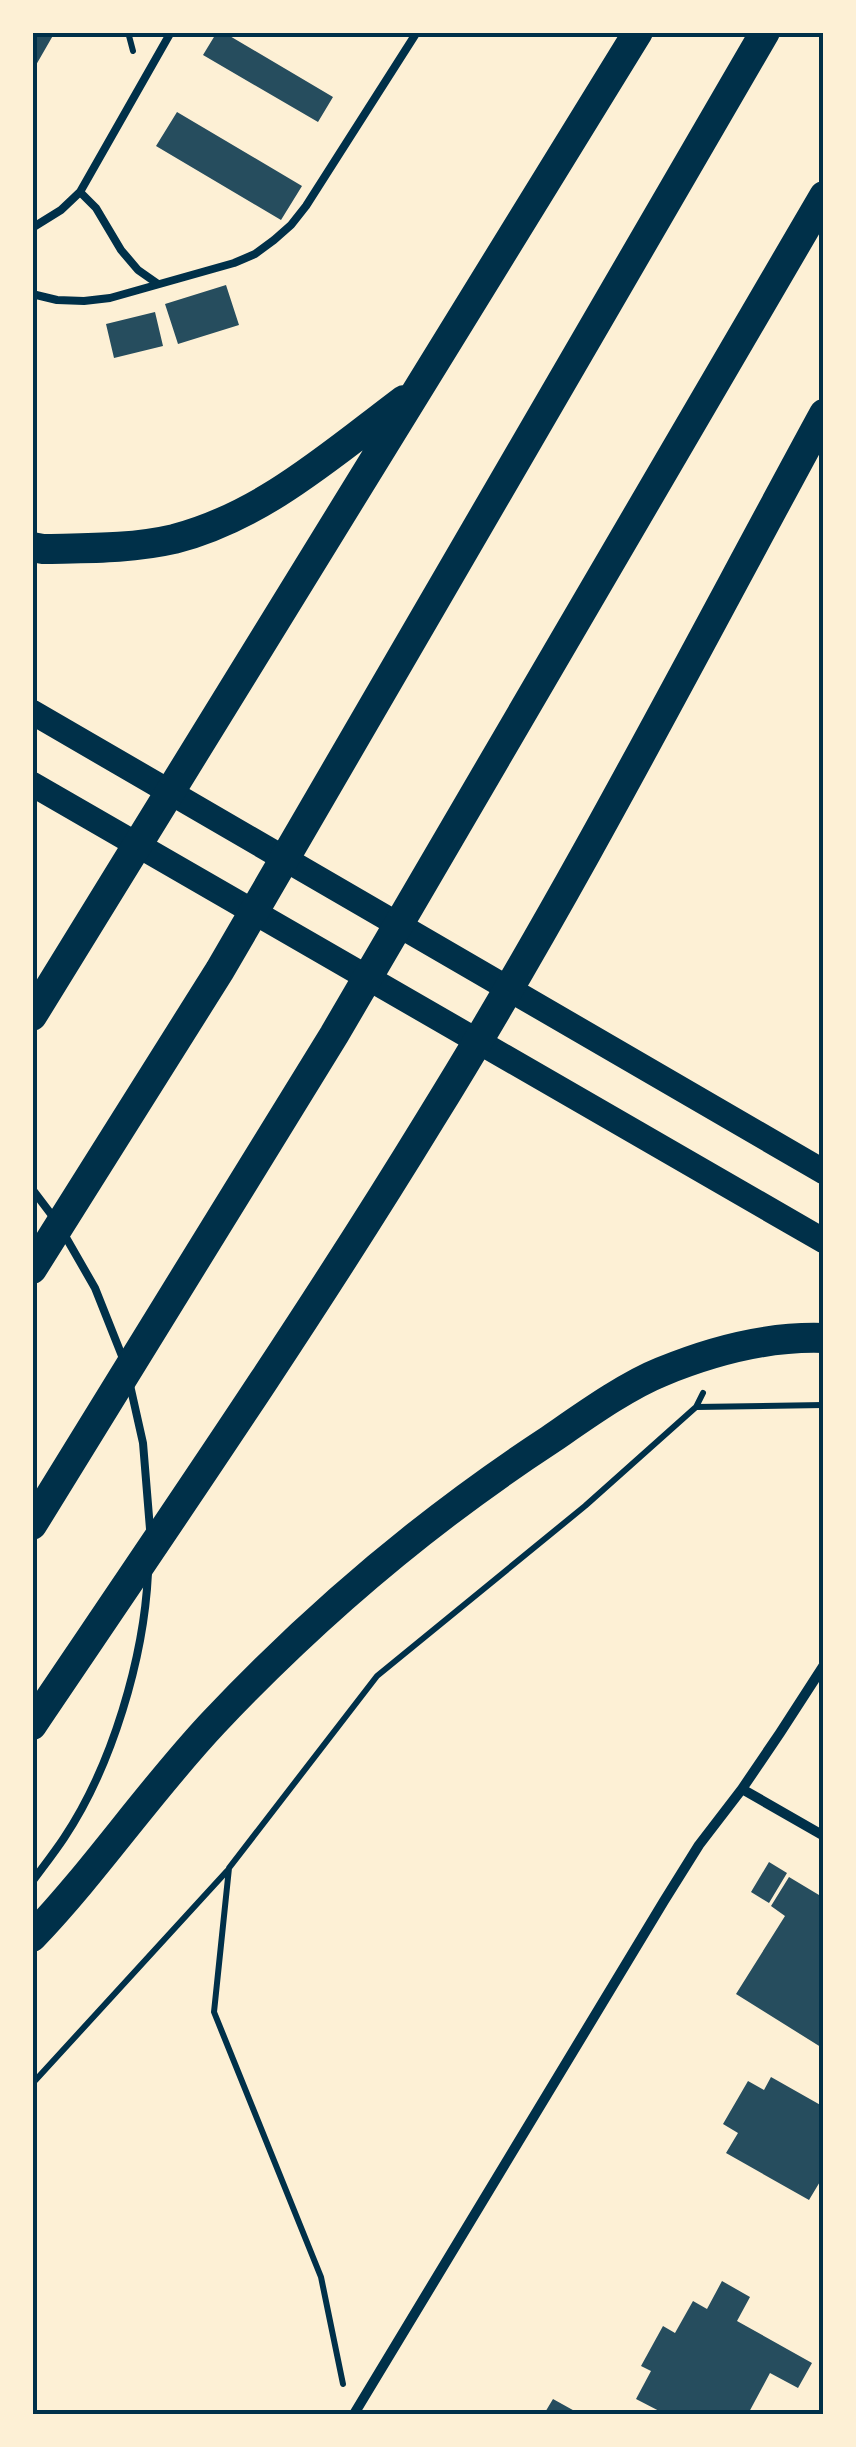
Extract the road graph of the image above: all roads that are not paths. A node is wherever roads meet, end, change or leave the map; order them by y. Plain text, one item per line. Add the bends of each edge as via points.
1 (171, 32) edge
2 (417, 32) edge
3 (638, 32) edge
4 (765, 32) edge
5 (80, 192) junction
6 (824, 196) edge
7 (32, 228) edge
8 (158, 284) junction
9 (32, 294) edge
10 (418, 389) junction
11 (824, 414) edge
12 (32, 547) edge
13 (32, 712) edge
14 (32, 784) edge
15 (32, 1016) edge
16 (824, 1172) edge
17 (32, 1189) edge
18 (824, 1241) edge
19 (32, 1270) edge
20 (824, 1338) edge
21 (32, 1524) edge
22 (824, 1665) edge
23 (32, 1725) edge
24 (742, 1789) junction
25 (824, 1836) edge
26 (32, 1882) edge
27 (32, 1938) edge
28 (354, 2414) edge

1 - 5 lane
2 - 8 lane via 291,224 234,264
3 - 10 highway
4 - 19 highway via 220,970
5 - 7 lane
5 - 8 lane via 129,260
6 - 21 highway via 334,1035
8 - 9 lane via 84,301
10 - 12 highway via 284,490 237,517 121,548
10 - 15 highway
11 - 23 highway via 566,889 430,1120
13 - 16 main road
14 - 18 main road
17 - 26 lane via 95,1288 125,1364 143,1443 150,1525 147,1606 130,1685 104,1762
20 - 27 highway via 726,1348 657,1373 490,1478 299,1636 212,1724
22 - 24 street
24 - 25 street
24 - 28 street via 664,1901

